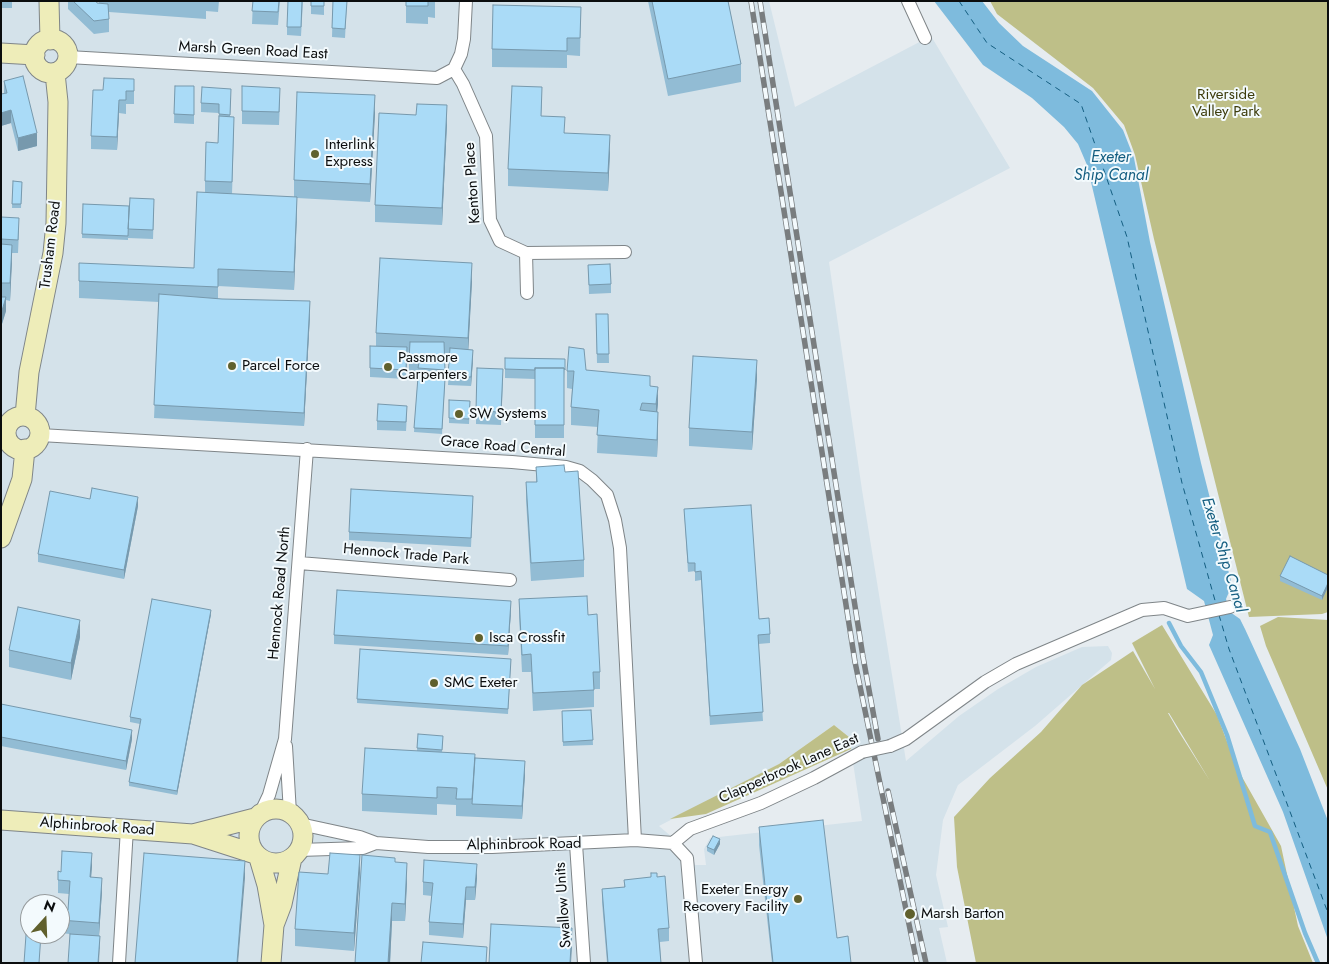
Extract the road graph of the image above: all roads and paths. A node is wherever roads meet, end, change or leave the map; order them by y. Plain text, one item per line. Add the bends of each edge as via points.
1 (49, 1) edge
2 (466, 1) edge
3 (908, 1) edge
4 (925, 38) dead end
5 (50, 40) junction
6 (1, 53) edge
7 (35, 55) junction
8 (68, 57) junction
9 (454, 70) junction
10 (55, 72) junction
11 (626, 252) dead end
12 (526, 253) junction
13 (527, 293) dead end
14 (25, 416) junction
15 (4, 425) edge
16 (40, 435) junction
17 (306, 449) junction
18 (25, 450) junction
19 (1, 538) edge
20 (299, 563) junction
21 (510, 580) dead end
22 (1230, 607) dead end
23 (285, 739) junction
24 (257, 816) junction
25 (295, 819) junction
26 (1, 820) edge
27 (126, 828) junction
28 (193, 834) junction
29 (635, 840) junction
30 (673, 843) junction
31 (376, 844) junction
32 (576, 844) junction
33 (296, 854) junction
34 (257, 856) junction
35 (274, 925) junction
36 (119, 963) edge
37 (271, 963) edge
38 (584, 963) edge
39 (696, 963) edge

1 - 5 street
2 - 9 street via 464,40
3 - 4 street
5 - 7 street via 41,43
5 - 8 street via 62,44
6 - 7 street
7 - 10 street via 44,72
8 - 9 street, Marsh Green Road East via 438,78
8 - 10 street via 65,66
9 - 12 street, Kenton Place via 486,136 488,205 493,230 500,241
10 - 14 street, Trusham Road via 58,102 56,223 29,372
11 - 12 street, Kenton Place
12 - 13 street
14 - 15 street
14 - 16 street via 39,426
15 - 18 street via 11,444
16 - 17 street, Grace Road Central
16 - 18 street via 37,443
17 - 20 street, Hennock Road North
17 - 29 street, Grace Road Central via 566,467 580,471 607,495 620,548
18 - 19 street via 22,479
20 - 21 street, Hennock Trade Park
20 - 23 street, Hennock Road North
22 - 30 street, Clapperbrook Lane East, bridge via 1194,615 1164,608 1142,610 1016,664 985,682 906,739 862,752 761,802 690,829
23 - 24 street, Hennock Road North via 269,795
23 - 25 street, Hennock Road North
24 - 25 street via 272,809
24 - 28 street, Alphinbrook Road
24 - 34 street via 248,832 248,840
25 - 31 street, Alphinbrook Road via 360,836
25 - 33 street via 303,838
26 - 27 street, Alphinbrook Road
27 - 28 street, Alphinbrook Road
27 - 36 street
28 - 34 street, Alphinbrook Road
29 - 30 street, Alphinbrook Road
29 - 32 street, Alphinbrook Road
30 - 39 street via 687,858
31 - 32 street, Alphinbrook Road via 470,847
31 - 33 street, Alphinbrook Road
32 - 38 street, Swallow Units
33 - 34 street via 279,863
33 - 35 street
34 - 35 street via 267,885
35 - 37 street

